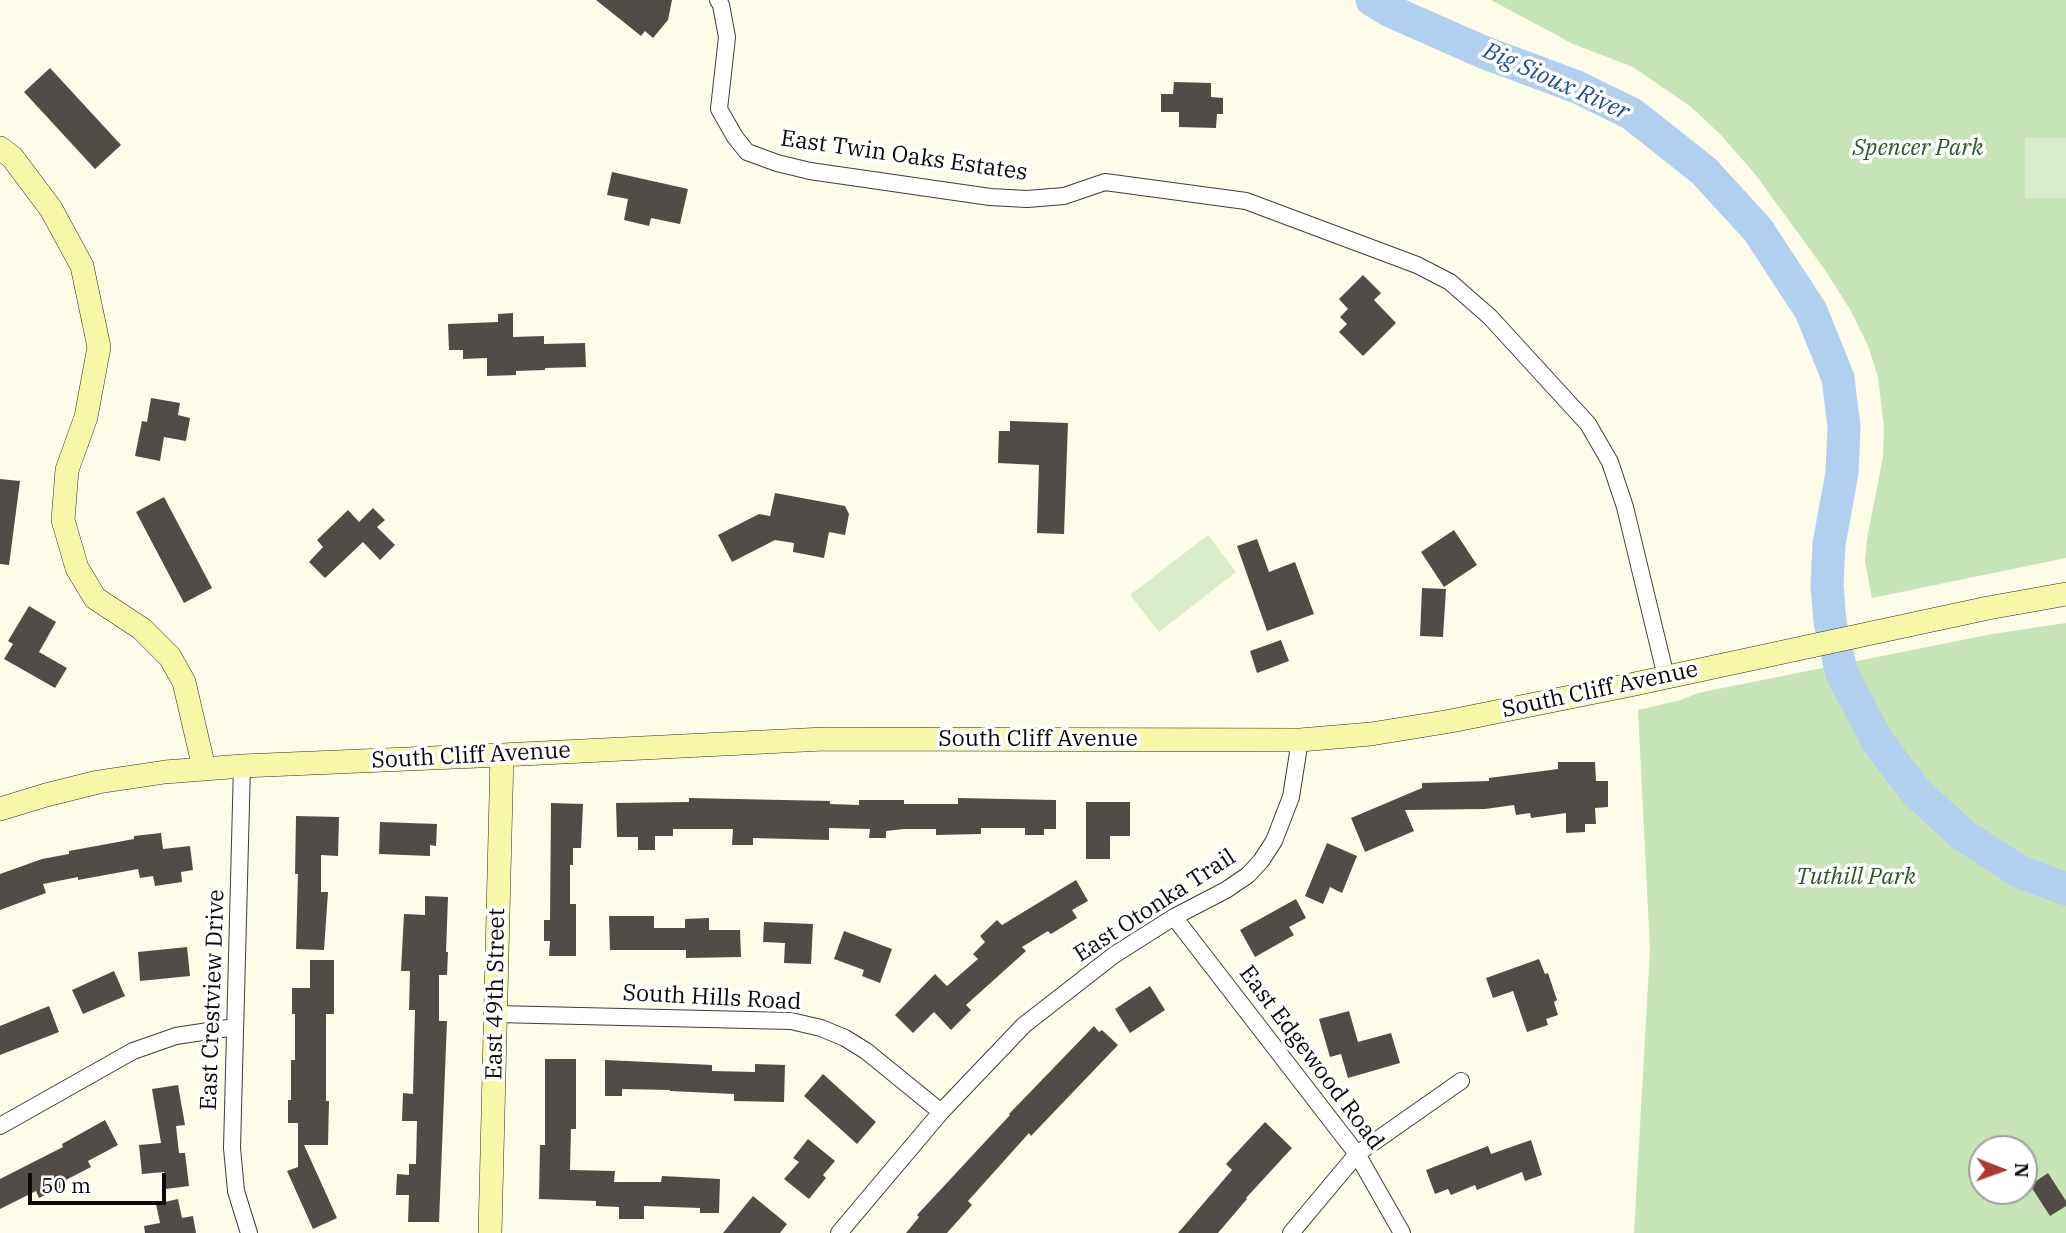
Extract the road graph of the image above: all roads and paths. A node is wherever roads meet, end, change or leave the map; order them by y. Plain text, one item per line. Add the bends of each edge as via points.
1 (718, 0) edge
2 (0, 148) edge
3 (2066, 594) edge
4 (1665, 677) junction
5 (1300, 740) junction
6 (502, 755) junction
7 (242, 766) junction
8 (204, 768) junction
9 (0, 809) edge
10 (1174, 917) junction
11 (496, 1014) junction
12 (235, 1027) junction
13 (1461, 1081) dead end
14 (941, 1112) junction
15 (0, 1126) edge
16 (1357, 1154) junction
17 (249, 1233) edge
18 (490, 1233) edge
19 (839, 1233) edge
20 (1291, 1233) edge
21 (1402, 1233) edge

1 - 4 street, East Twin Oaks Estates via 727,37 719,109 747,152 810,171 990,197 1063,196 1105,182 1246,201 1451,282 1490,317 1588,424 1610,462
2 - 8 main road via 51,209 82,266 99,347 86,417 67,470 63,520 78,568 95,598 142,628 170,657 184,682
3 - 4 main road, South Cliff Avenue
4 - 5 main road, South Cliff Avenue via 1413,728
5 - 6 main road, South Cliff Avenue via 824,739
5 - 10 street, East Otonka Trail via 1291,797 1261,861 1226,890
6 - 7 main road, South Cliff Avenue
6 - 11 main road, East 49th Street
7 - 8 main road, South Cliff Avenue
7 - 12 street, East Crestview Drive
8 - 9 main road, South Cliff Avenue via 98,782
10 - 14 street, East Otonka Trail via 1114,955 1024,1025
10 - 16 street, East Edgewood Road
11 - 14 street, South Hills Road via 792,1021 821,1028 866,1051
11 - 18 main road, East 49th Street
12 - 15 street via 176,1035 133,1051
12 - 17 street, East Crestview Drive via 232,1148 236,1191
13 - 16 street
14 - 19 street, East Otonka Trail
16 - 20 street
16 - 21 street, East Edgewood Road

